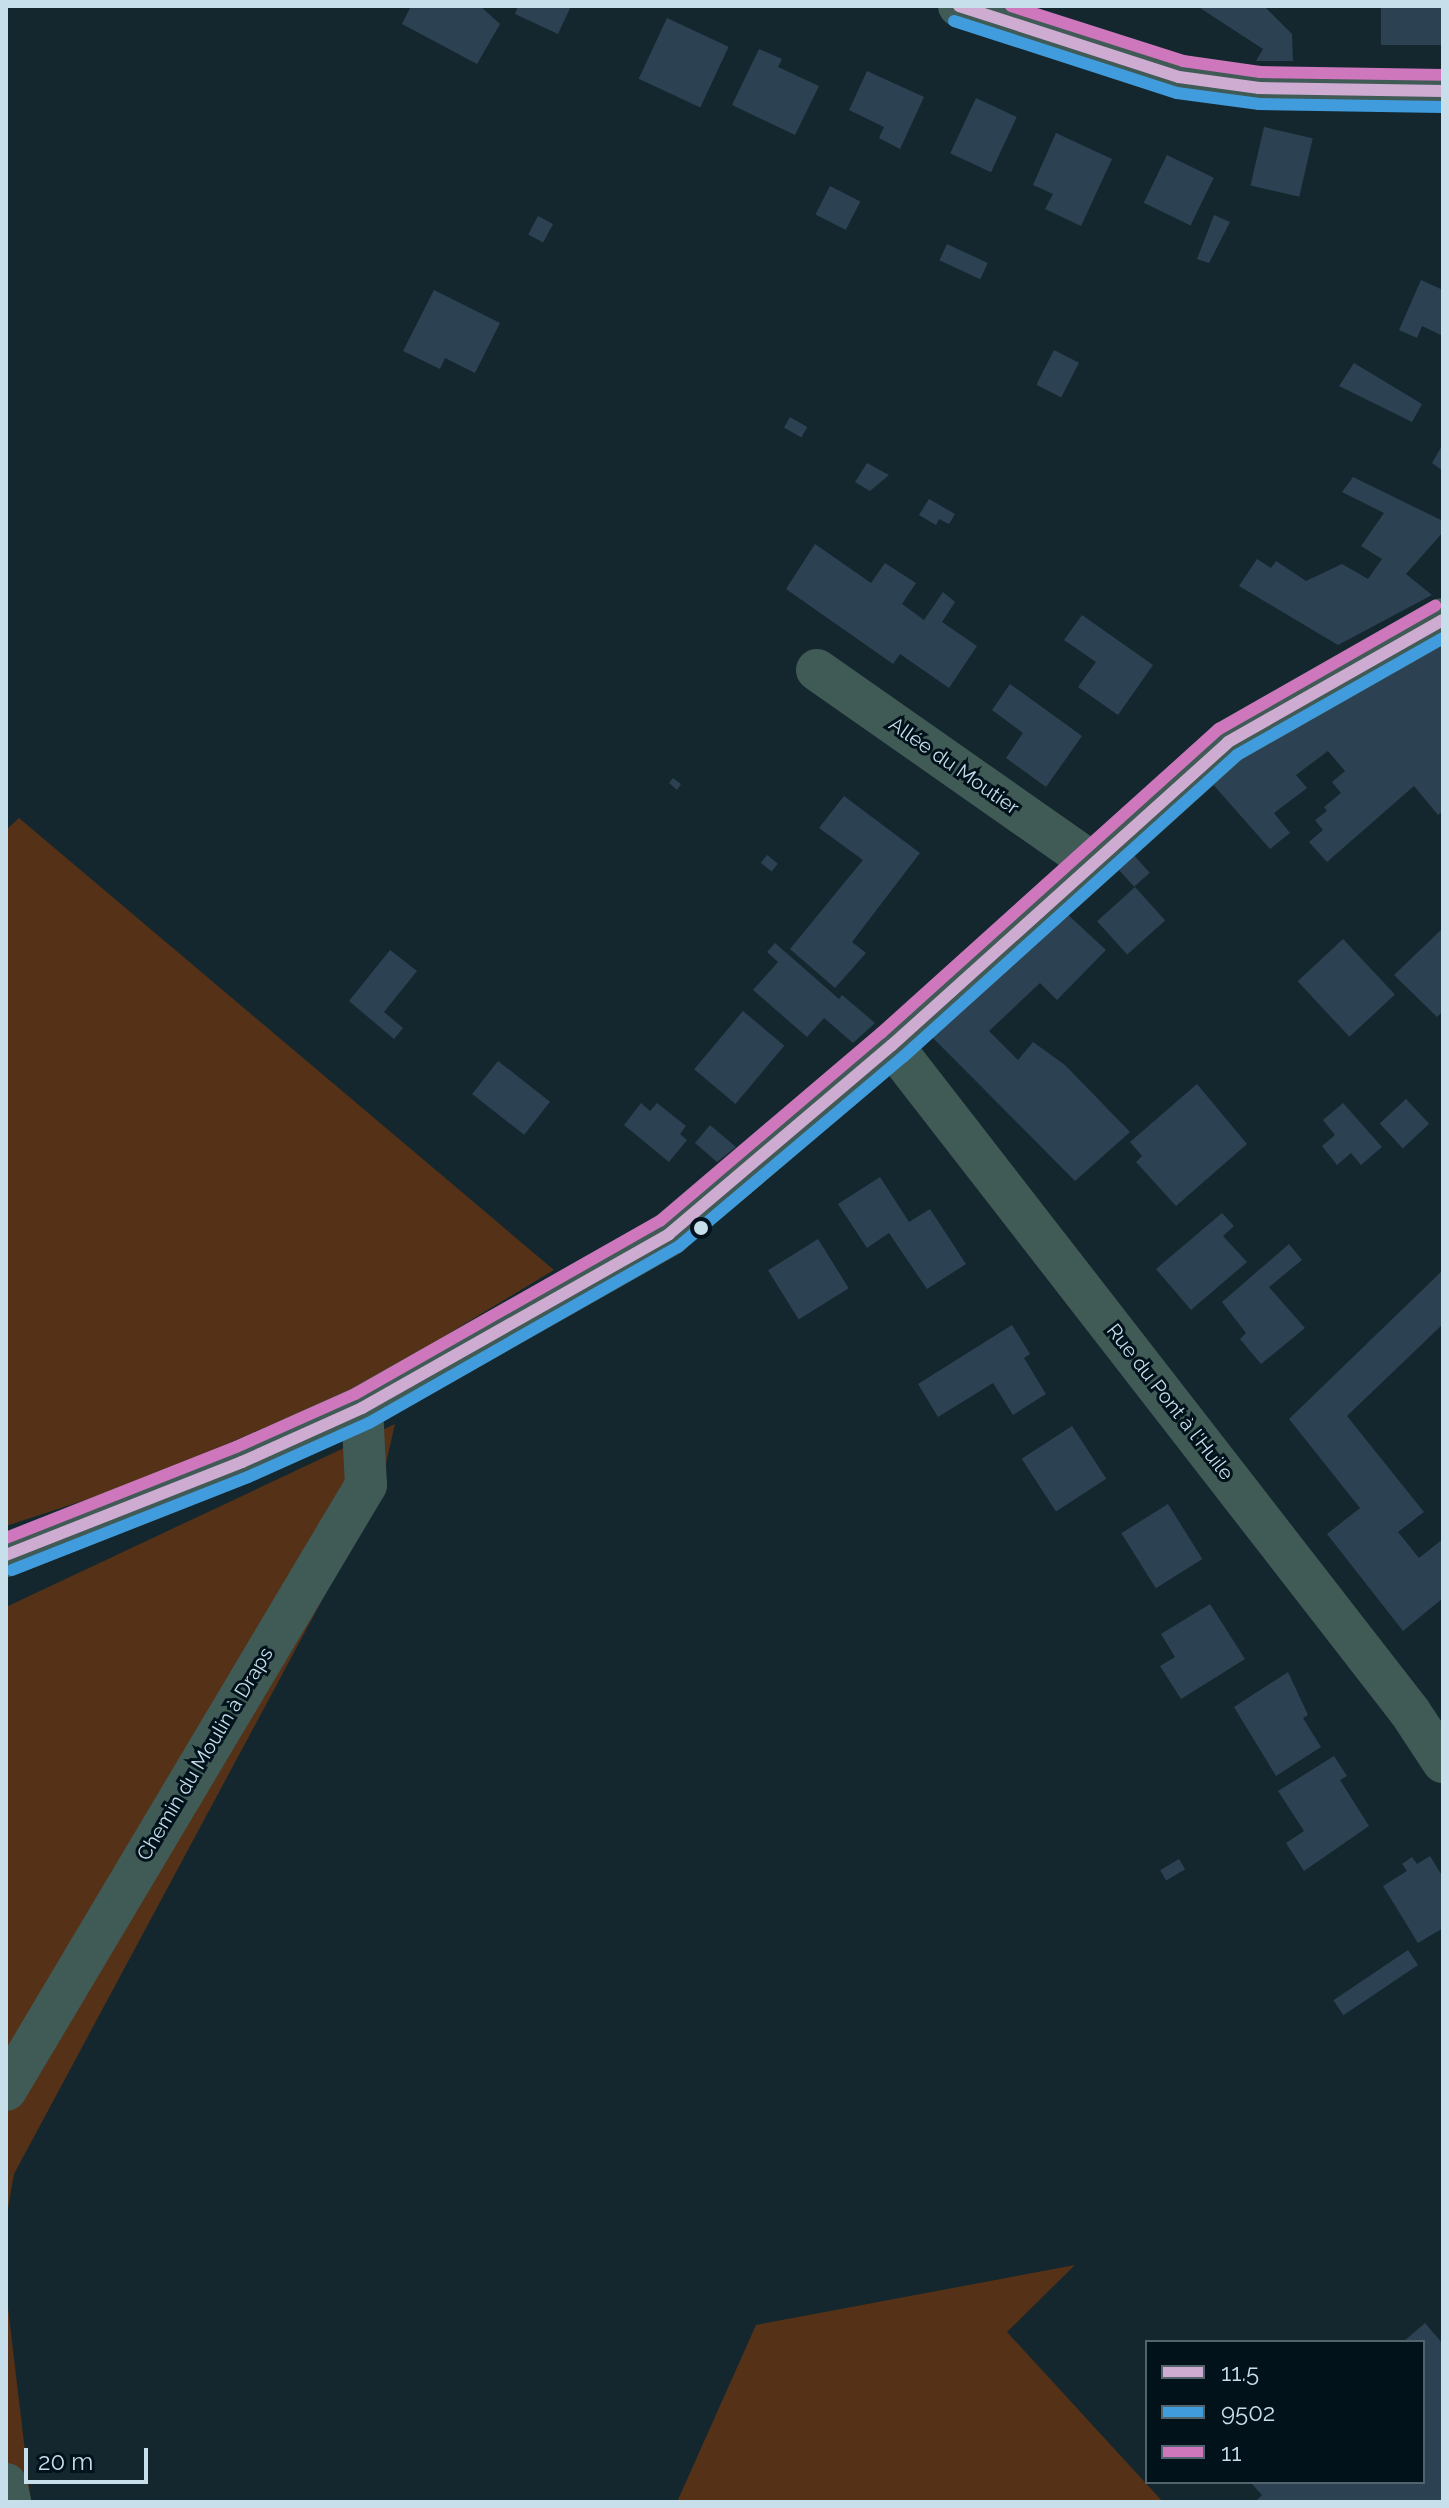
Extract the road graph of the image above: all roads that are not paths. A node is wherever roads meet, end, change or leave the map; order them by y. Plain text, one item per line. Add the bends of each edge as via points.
1 (959, 6) edge
2 (1443, 91) edge
3 (1443, 620) edge
4 (817, 670) dead end
5 (1091, 862) junction
6 (892, 1045) junction
7 (362, 1408) junction
8 (6, 1555) edge
9 (1443, 1762) edge
10 (6, 2090) edge
11 (6, 2484) edge
12 (10, 2502) edge

1 - 2 street via 1179,77 1259,88
3 - 5 street via 1228,742
4 - 5 street, Allée du Moutier
5 - 6 street
6 - 7 street via 669,1234
6 - 9 street, Rue du Pont à l'Huile via 1410,1712
7 - 8 street
7 - 10 street, Chemin du Moulin à Draps via 366,1485
11 - 12 street

